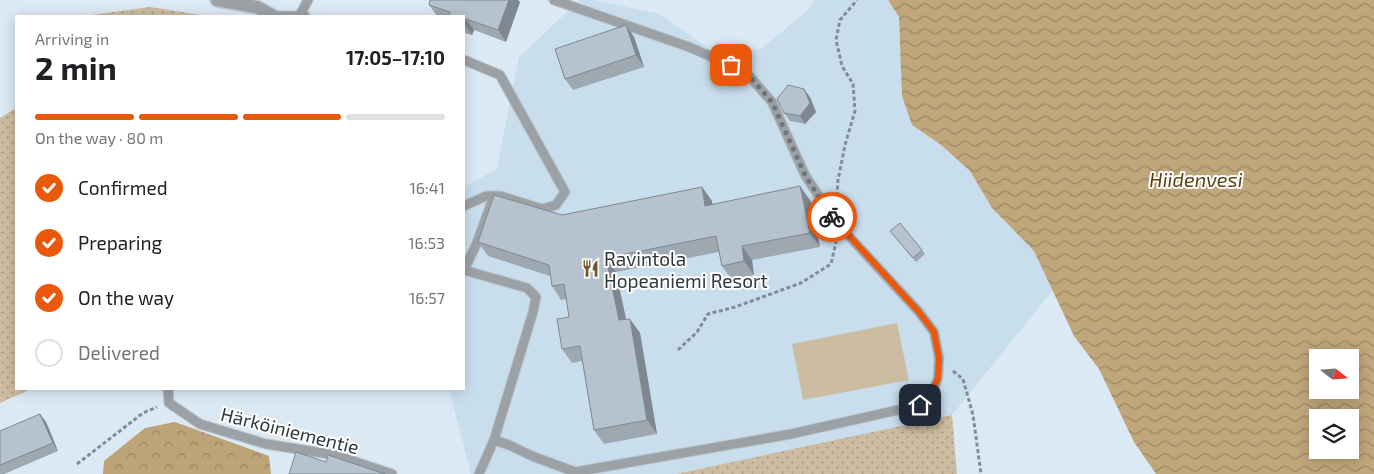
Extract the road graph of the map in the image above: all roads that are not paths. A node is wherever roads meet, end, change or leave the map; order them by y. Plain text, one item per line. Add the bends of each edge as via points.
1 (218, 0) edge
2 (308, 0) edge
3 (554, 0) edge
4 (270, 15) edge
5 (303, 15) edge
6 (465, 60) edge
7 (494, 196) junction
8 (465, 206) edge
9 (465, 268) edge
10 (465, 270) edge
11 (168, 390) edge
12 (494, 440) junction
13 (392, 474) edge
14 (479, 474) edge

1 - 4 street via 257,7
2 - 5 lane
3 - 12 lane via 688,47 745,71 772,102 805,175 836,222 934,332 939,358 938,378 931,395 920,405 791,434 575,472
6 - 7 lane via 500,75 565,192 556,205 542,209
7 - 8 lane via 486,196
7 - 9 lane
10 - 12 lane via 526,288 536,297
11 - 13 lane, Härköiniementie via 169,403 200,424 266,444 335,455
12 - 14 lane

